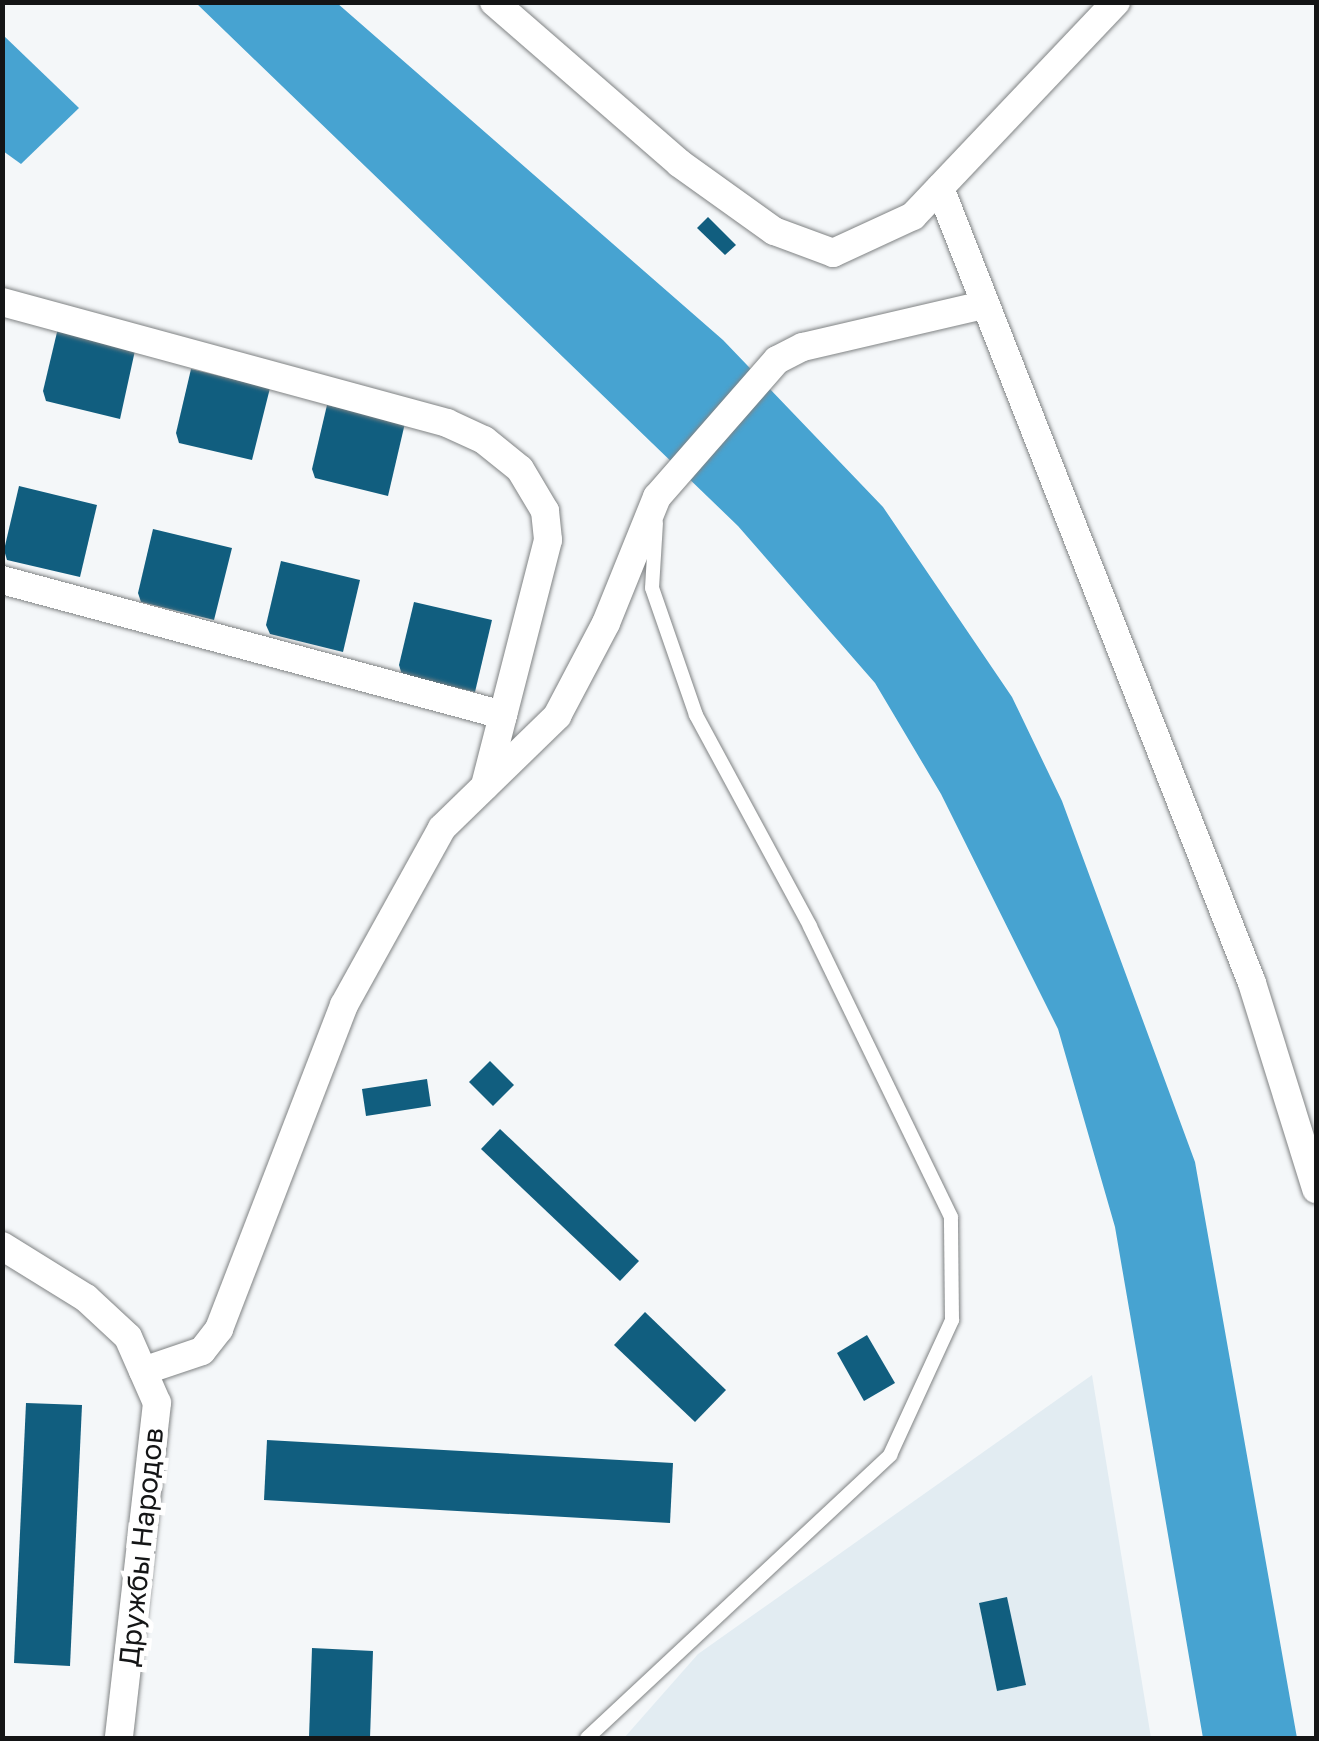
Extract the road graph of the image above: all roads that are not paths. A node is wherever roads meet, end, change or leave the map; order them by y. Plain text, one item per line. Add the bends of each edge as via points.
1 (494, 2) edge
2 (1116, 2) edge
3 (940, 188) junction
4 (2, 302) edge
5 (983, 306) junction
6 (657, 496) junction
7 (2, 580) edge
8 (503, 715) junction
9 (485, 787) junction
10 (1316, 1188) edge
11 (2, 1246) edge
12 (142, 1371) junction
13 (119, 1738) edge
14 (587, 1738) edge

1 - 3 street via 679,163 774,231 832,253 913,216
2 - 3 street
3 - 5 street
4 - 8 street via 447,423 484,440 520,469 546,511 548,540
5 - 6 street via 803,347 777,360
5 - 10 street via 1252,983
6 - 9 street via 606,623 557,716
6 - 14 lane via 652,588 696,716 810,926 951,1217 952,1320 890,1455
7 - 8 street
8 - 9 street
9 - 12 street via 442,828 344,1005 218,1330 202,1351
11 - 12 street, Дружбы Народов via 86,1298 128,1337
12 - 13 street, Дружбы Народов via 157,1403

